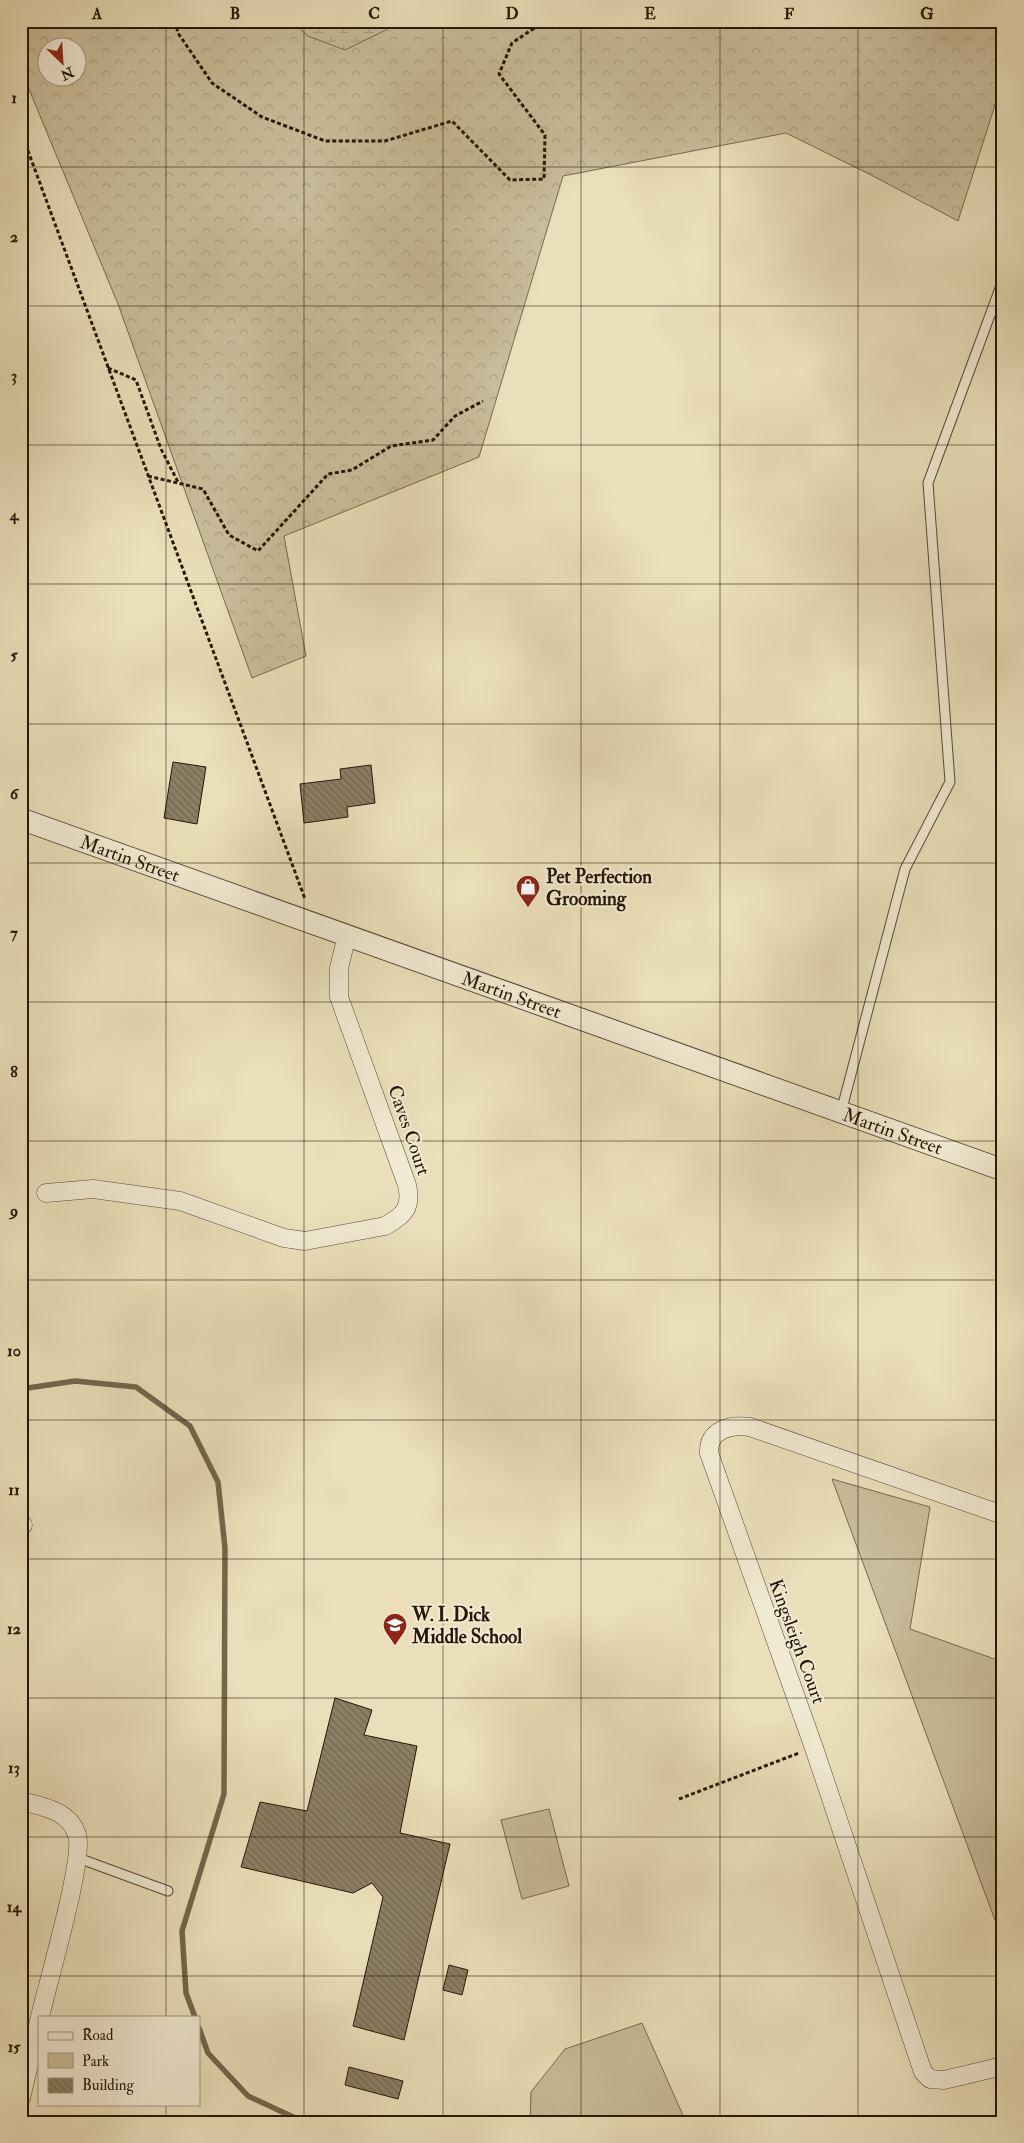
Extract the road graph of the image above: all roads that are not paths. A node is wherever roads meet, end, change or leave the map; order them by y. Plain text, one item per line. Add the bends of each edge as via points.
1 (1003, 280) edge
2 (21, 818) edge
3 (347, 935) junction
4 (841, 1112) junction
5 (1003, 1170) edge
6 (46, 1193) dead end
7 (1003, 1515) edge
8 (21, 1801) edge
9 (78, 1858) junction
10 (168, 1891) dead end
11 (40, 2016) edge
12 (38, 2025) edge
13 (1003, 2066) edge
14 (21, 2098) edge

1 - 4 lane via 928,483 950,782 905,869
2 - 3 street, Martin Street
3 - 4 street, Martin Street
3 - 6 street, Caves Court via 339,968 339,997 407,1185 410,1199 397,1220 385,1226 305,1241 284,1238 180,1201 93,1189
4 - 5 street, Martin Street
7 - 13 street, Kingsleigh Court via 750,1427 736,1426 714,1434 710,1442 709,1452 814,1748 923,2072 930,2079 944,2080
8 - 9 street via 53,1809 67,1820 78,1835
9 - 10 lane
9 - 11 street
12 - 14 street

